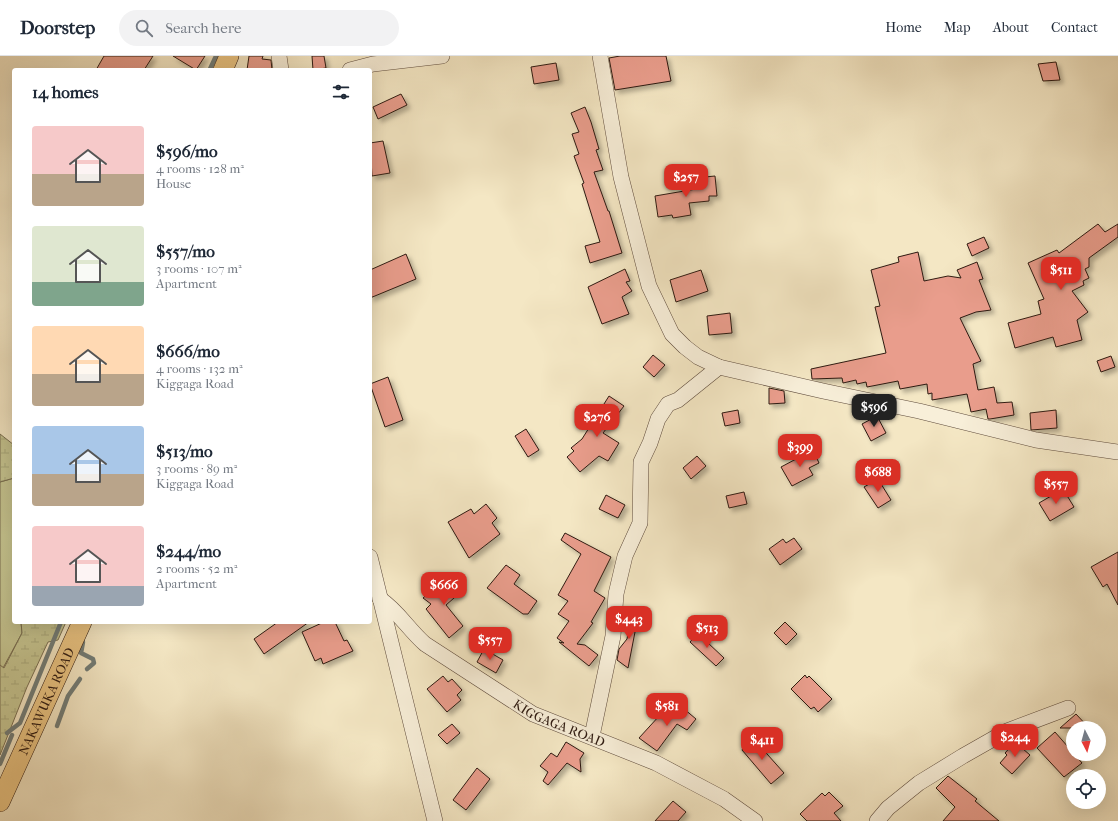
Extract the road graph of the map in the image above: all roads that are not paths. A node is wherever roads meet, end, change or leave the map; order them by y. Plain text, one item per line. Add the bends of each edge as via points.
1 (229, 56) edge
2 (279, 56) edge
3 (442, 56) edge
4 (600, 56) edge
5 (224, 68) edge
6 (281, 68) edge
7 (358, 68) edge
8 (719, 367) junction
9 (1118, 452) edge
10 (372, 566) edge
11 (380, 599) junction
12 (81, 624) edge
13 (1068, 708) dead end
14 (592, 736) junction
15 (0, 802) edge
16 (436, 821) edge
17 (755, 821) edge
18 (877, 821) edge

1 - 5 main road
2 - 6 street
3 - 7 street
4 - 8 street via 621,177 649,286 672,334 698,357
8 - 9 street via 919,411 1036,440
8 - 14 street via 678,400 668,404 658,419 641,462 640,523 625,556 616,594 613,636
10 - 11 street
11 - 14 street, KIGGAGA ROAD via 392,608 425,644 533,714
11 - 16 street
12 - 15 main road, NAKAWUKA ROAD
13 - 18 street via 1007,731 919,782 888,808
14 - 17 street, KIGGAGA ROAD via 656,763 724,799

